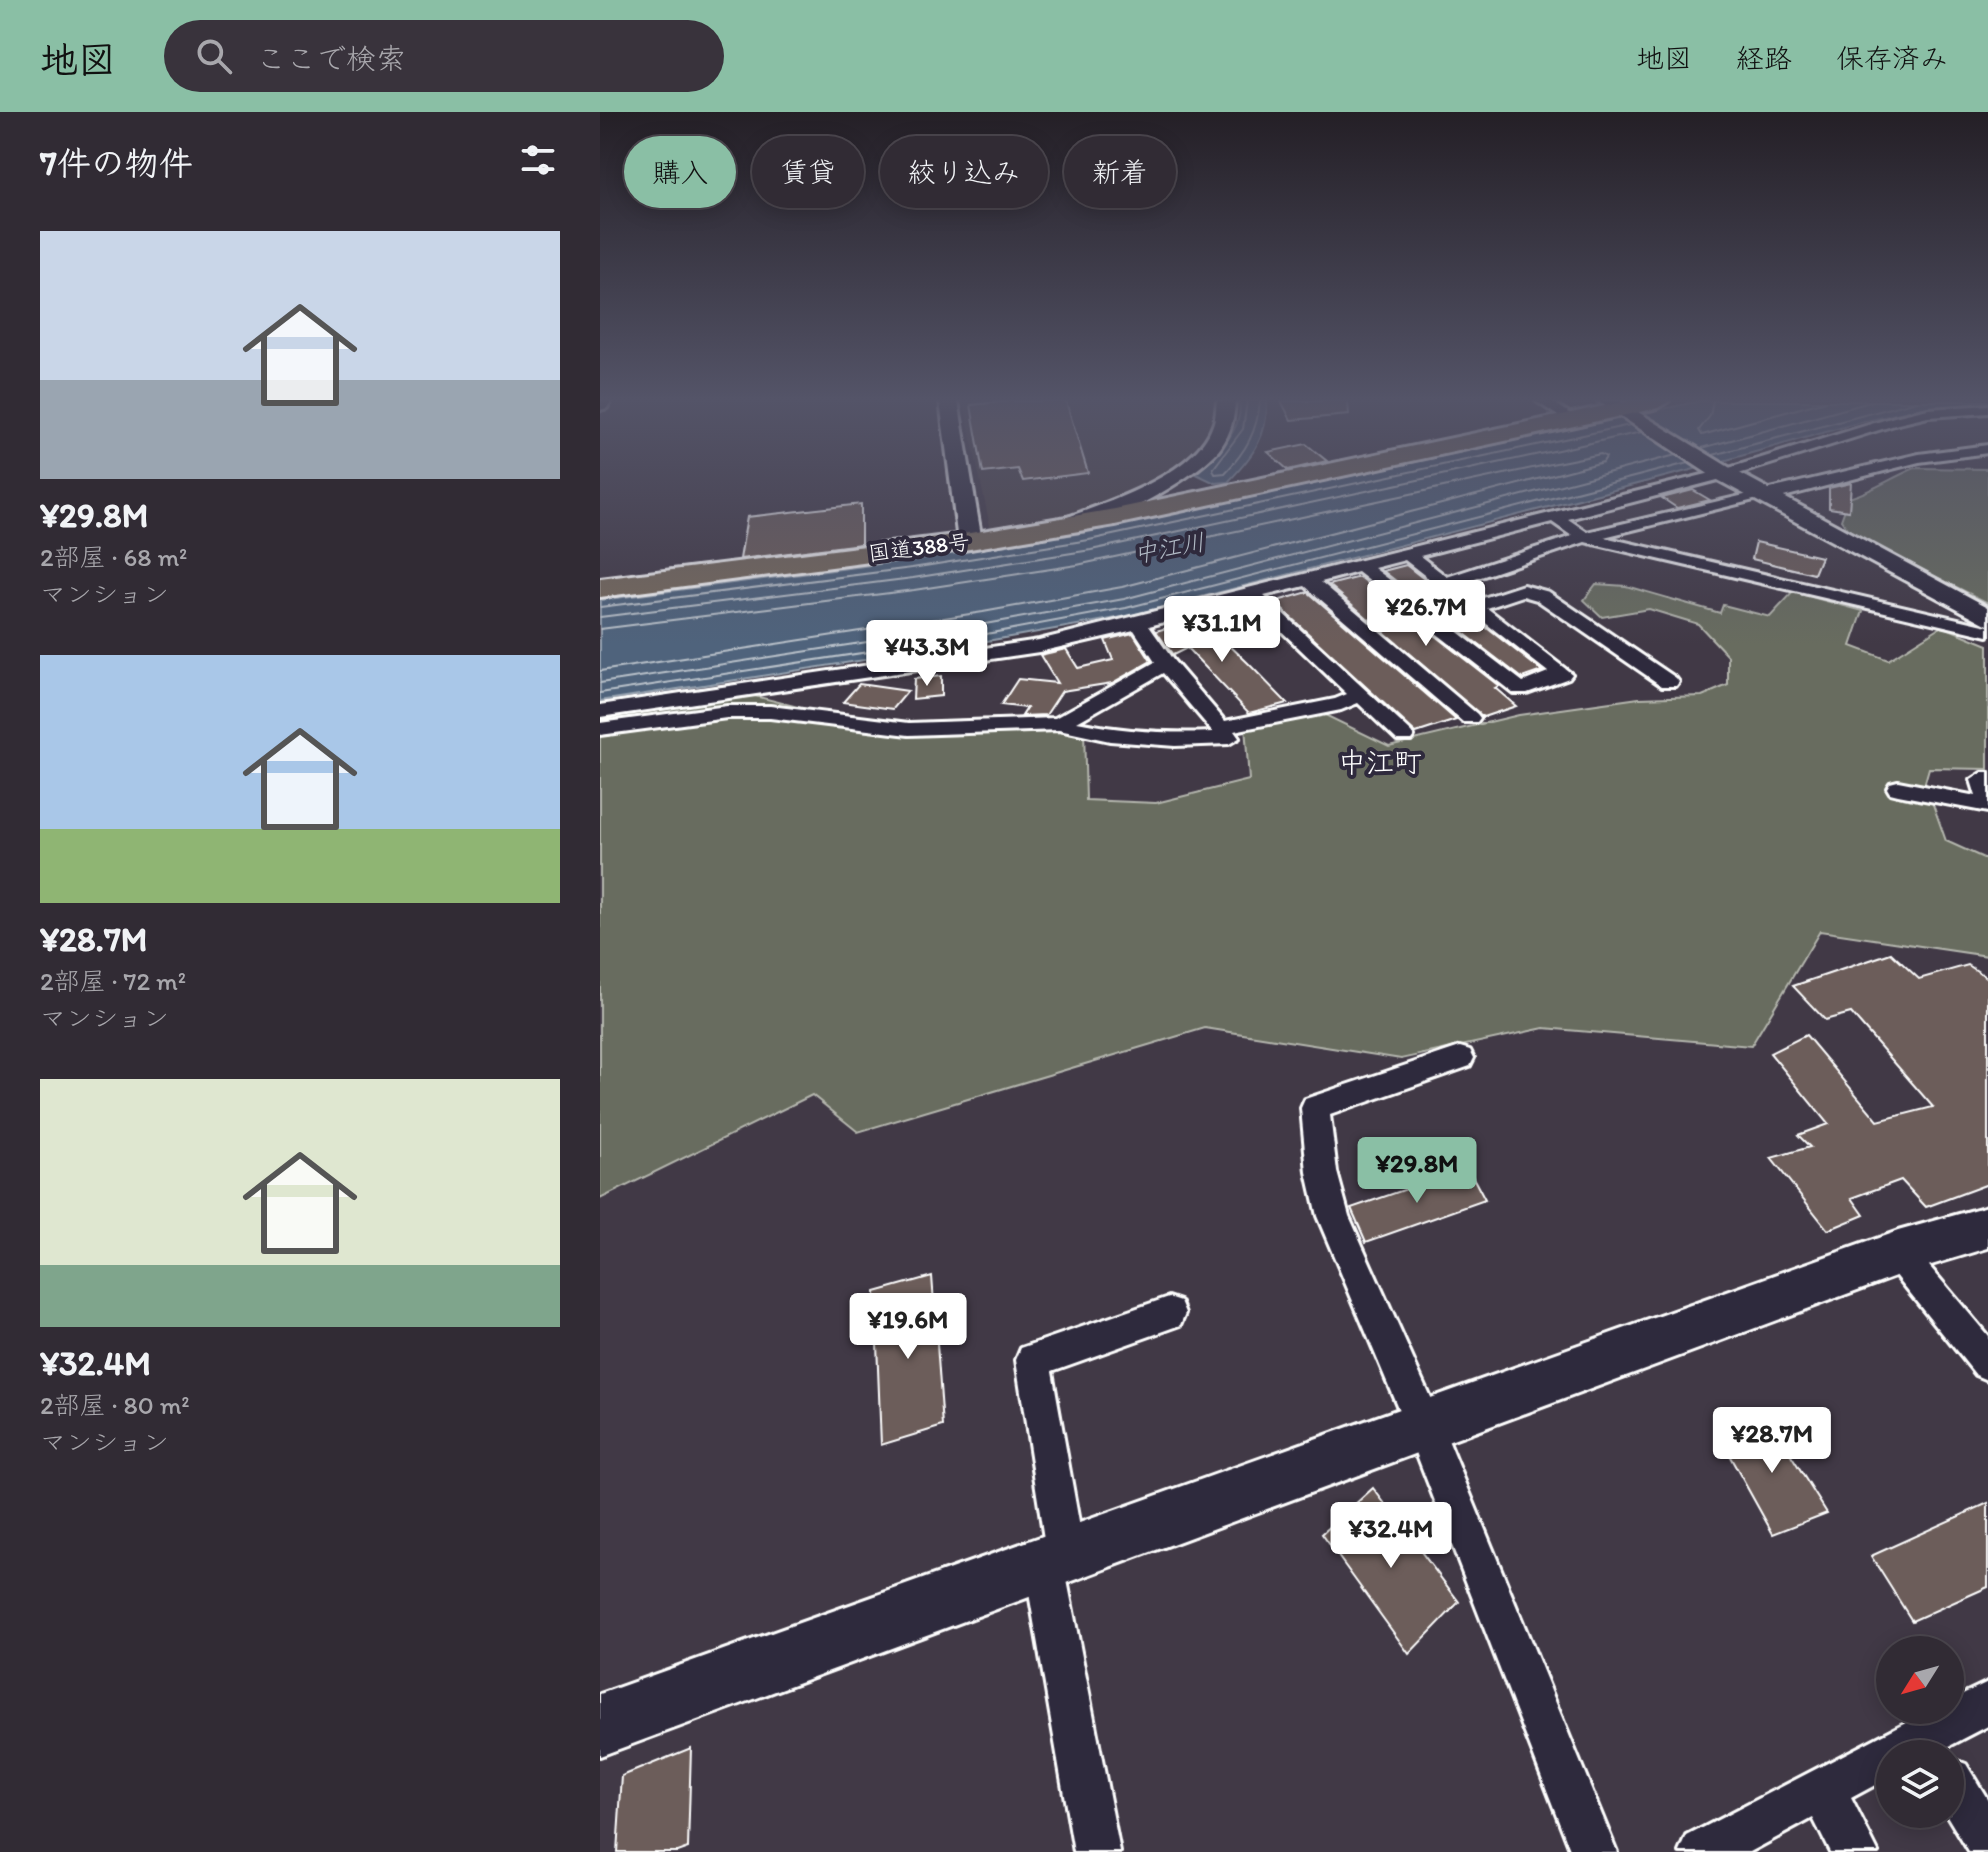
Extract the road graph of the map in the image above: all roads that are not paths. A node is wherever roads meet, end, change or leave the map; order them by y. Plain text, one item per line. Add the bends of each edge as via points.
1 (961, 482) edge
2 (1166, 482) edge
3 (1178, 482) edge
4 (1282, 482) edge
5 (1679, 482) edge
6 (1739, 482) edge
7 (1816, 482) edge
8 (1223, 495) junction
9 (1762, 495) junction
10 (1555, 517) junction
11 (1067, 525) junction
12 (1584, 537) junction
13 (970, 541) junction
14 (1407, 554) junction
15 (1361, 566) junction
16 (1309, 580) junction
17 (1445, 583) junction
18 (600, 588) edge
19 (1252, 594) junction
20 (1475, 606) junction
21 (1988, 617) edge
22 (1138, 623) junction
23 (1988, 631) edge
24 (1166, 664) junction
25 (1669, 682) dead end
26 (1360, 695) junction
27 (600, 711) edge
28 (1470, 718) dead end
29 (1059, 724) junction
30 (1221, 728) junction
31 (600, 729) edge
32 (1404, 736) dead end
33 (1988, 780) edge
34 (1898, 788) dead end
35 (1988, 799) edge
36 (1988, 805) edge
37 (1460, 1058) dead end
38 (1988, 1227) edge
39 (1898, 1253) junction
40 (1169, 1313) dead end
41 (1988, 1363) edge
42 (1424, 1426) junction
43 (1055, 1560) junction
44 (1988, 1703) edge
45 (600, 1725) edge
46 (1926, 1740) edge
47 (1876, 1765) edge
48 (1822, 1790) junction
49 (1964, 1802) edge
50 (1988, 1841) edge
51 (1097, 1852) edge
52 (1594, 1852) edge
53 (1703, 1852) edge
54 (1855, 1852) edge

1 - 13 street
2 - 11 street
3 - 8 street
4 - 8 highway, 国道388号
5 - 10 street
6 - 9 street
7 - 9 street
8 - 11 highway, 国道388号
9 - 12 street
9 - 21 street
10 - 12 street
10 - 14 street
11 - 13 highway, 国道388号
12 - 17 street
12 - 23 street
13 - 18 highway, 国道388号
14 - 15 street
14 - 17 street
15 - 16 street
15 - 20 street via 1520,689 1562,674
16 - 19 street
16 - 28 street
17 - 20 street
19 - 22 street
19 - 26 street
20 - 25 street via 1523,590 1543,596
22 - 24 street
22 - 27 street via 1039,646
24 - 29 street
24 - 30 street
26 - 30 street via 1341,704
26 - 32 street
29 - 30 street via 1175,740 1229,738
29 - 31 street via 909,729 727,712
33 - 35 street via 1982,780
34 - 36 street
37 - 42 street via 1315,1108 1333,1216
38 - 39 street
39 - 41 street
39 - 42 street
40 - 43 street via 1033,1360
42 - 43 street
42 - 52 street
43 - 45 street
43 - 51 street
44 - 46 street
47 - 48 street
48 - 53 street
48 - 54 street
49 - 50 street

